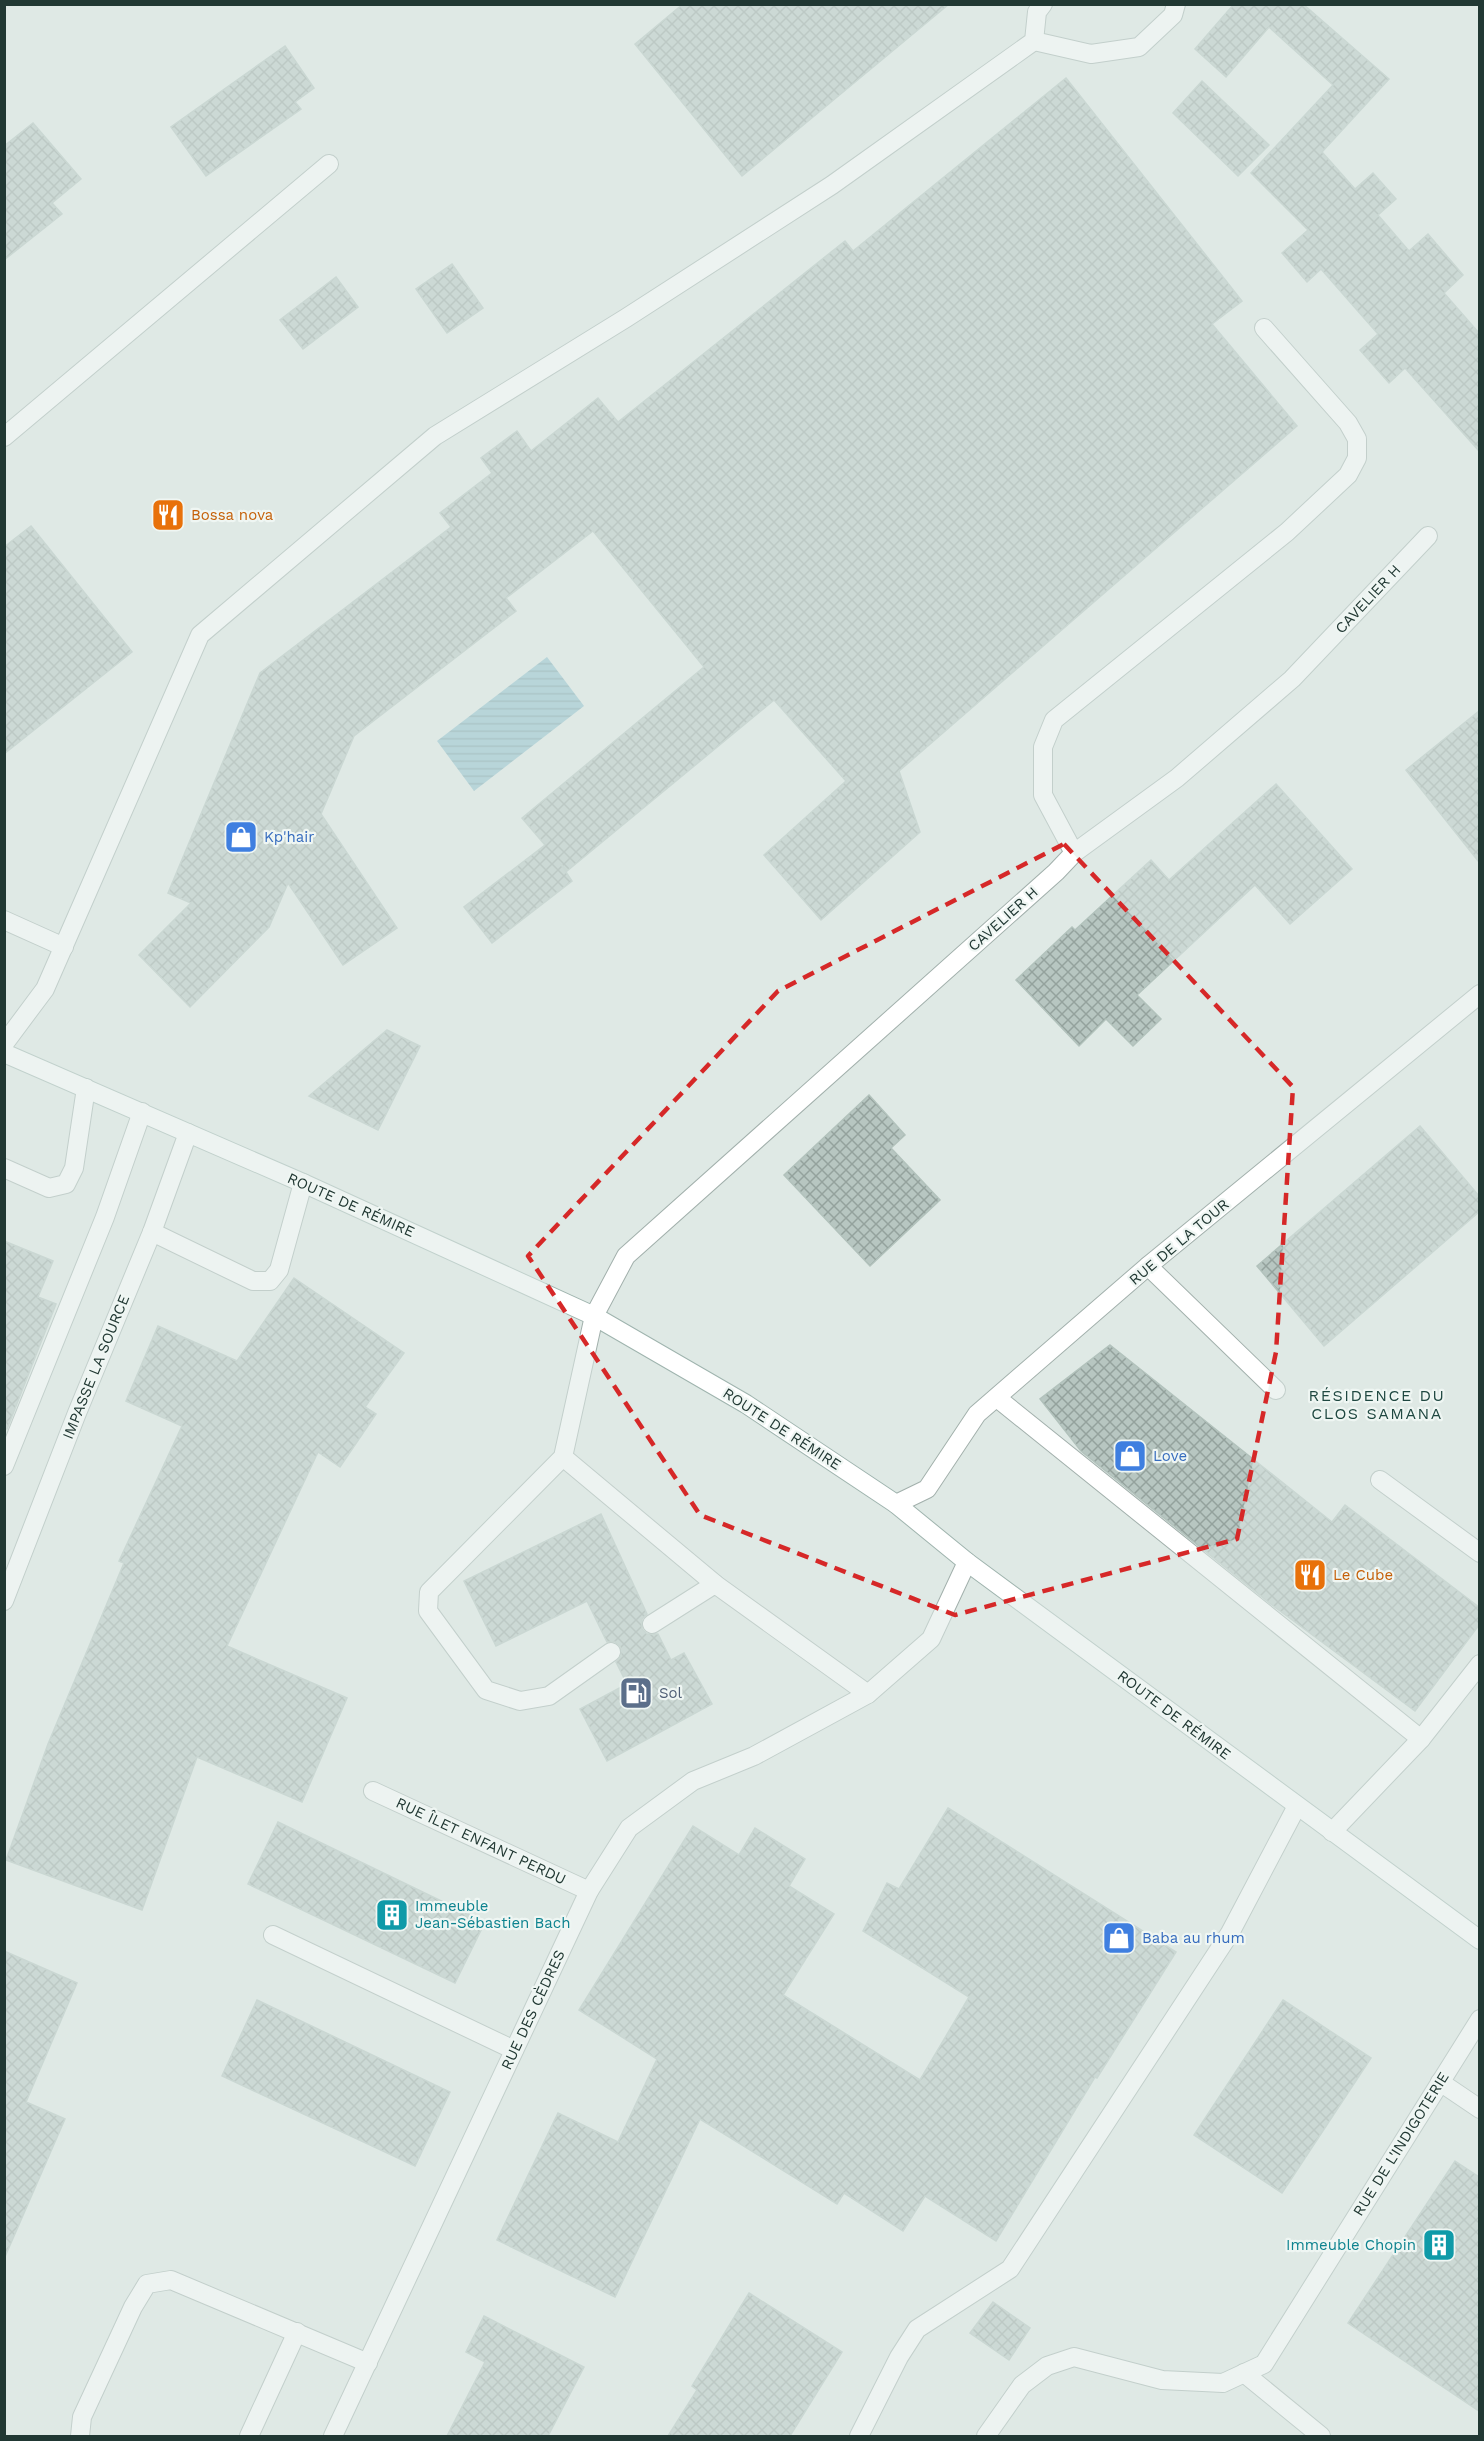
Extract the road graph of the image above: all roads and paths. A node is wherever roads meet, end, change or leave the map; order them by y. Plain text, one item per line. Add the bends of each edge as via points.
1 (1043, 4) edge
2 (1176, 4) edge
3 (1034, 41) junction
4 (328, 164) dead end
5 (1264, 328) dead end
6 (4, 437) edge
7 (1428, 536) dead end
8 (1074, 854) junction
9 (4, 920) edge
10 (64, 947) junction
11 (1479, 994) edge
12 (4, 1044) edge
13 (4, 1053) edge
14 (86, 1088) junction
15 (142, 1112) junction
16 (188, 1133) junction
17 (4, 1168) edge
18 (303, 1183) junction
19 (152, 1232) junction
20 (1148, 1266) junction
21 (594, 1316) junction
22 (1276, 1390) dead end
23 (996, 1398) junction
24 (563, 1457) junction
25 (4, 1466) edge
26 (1380, 1480) dead end
27 (896, 1504) junction
28 (1479, 1553) edge
29 (967, 1562) junction
30 (715, 1584) junction
31 (4, 1600) edge
32 (652, 1624) dead end
33 (611, 1652) dead end
34 (1479, 1664) edge
35 (868, 1694) junction
36 (1421, 1739) junction
37 (373, 1791) dead end
38 (1296, 1806) junction
39 (1332, 1832) junction
40 (589, 1891) junction
41 (273, 1935) dead end
42 (1479, 1940) edge
43 (1479, 2019) edge
44 (514, 2050) junction
45 (1440, 2082) junction
46 (1479, 2109) edge
47 (297, 2332) junction
48 (368, 2363) junction
49 (1244, 2373) junction
50 (80, 2436) edge
51 (249, 2436) edge
52 (333, 2436) edge
53 (859, 2436) edge
54 (986, 2436) edge
55 (1321, 2436) edge

1 - 3 street via 1037,12
2 - 3 street via 1173,15 1139,47 1091,54
3 - 10 street via 832,185 435,436 200,635
4 - 6 street
5 - 8 street via 1348,423 1356,439 1358,458 1348,475 1287,532 1054,720 1043,747 1042,795
7 - 8 street, CAVELIER H via 1292,679 1177,778
8 - 21 street, CAVELIER H via 626,1256
9 - 10 street
10 - 12 street via 45,989
11 - 20 street, RUE DE LA TOUR
13 - 14 street, ROUTE DE RÉMIRE
14 - 15 street, ROUTE DE RÉMIRE
14 - 17 street via 74,1168 66,1184 49,1188
15 - 16 street, ROUTE DE RÉMIRE
15 - 25 street via 105,1217
16 - 18 street, ROUTE DE RÉMIRE
16 - 19 street, IMPASSE LA SOURCE
18 - 19 street via 279,1270 270,1281 253,1281
18 - 21 street, ROUTE DE RÉMIRE
19 - 31 street, IMPASSE LA SOURCE
20 - 22 street
20 - 23 street, RUE DE LA TOUR
21 - 24 street, CAVELIER H
21 - 27 street, ROUTE DE RÉMIRE via 746,1404
23 - 27 street, RUE DE LA TOUR via 977,1414 927,1488
23 - 36 street
24 - 30 street
24 - 33 street via 429,1592 428,1611 486,1690 520,1701 549,1696
26 - 28 street
27 - 29 street, ROUTE DE RÉMIRE
29 - 35 street, RUE DES CÈDRES via 931,1639
29 - 38 street, ROUTE DE RÉMIRE
30 - 32 street
30 - 35 street
34 - 36 street
35 - 40 street, RUE DES CÈDRES via 754,1756 693,1780 629,1827
36 - 39 street
37 - 40 street, RUE ÎLET ENFANT PERDU
38 - 39 street, ROUTE DE RÉMIRE
38 - 53 street via 1230,1933 1010,2269 917,2329
39 - 42 street, ROUTE DE RÉMIRE
40 - 44 street, RUE DES CÈDRES
41 - 44 street
43 - 45 street, RUE DE L'INDIGOTERIE
44 - 48 street, RUE DES CÈDRES
45 - 46 street
45 - 49 street, RUE DE L'INDIGOTERIE via 1264,2364
47 - 48 street
47 - 50 street via 171,2280 147,2284 82,2417
47 - 51 street
48 - 52 street, RUE DES CÈDRES
49 - 54 street, RUE DE L'INDIGOTERIE via 1223,2383 1162,2380 1074,2357 1047,2366 1022,2385
49 - 55 street

